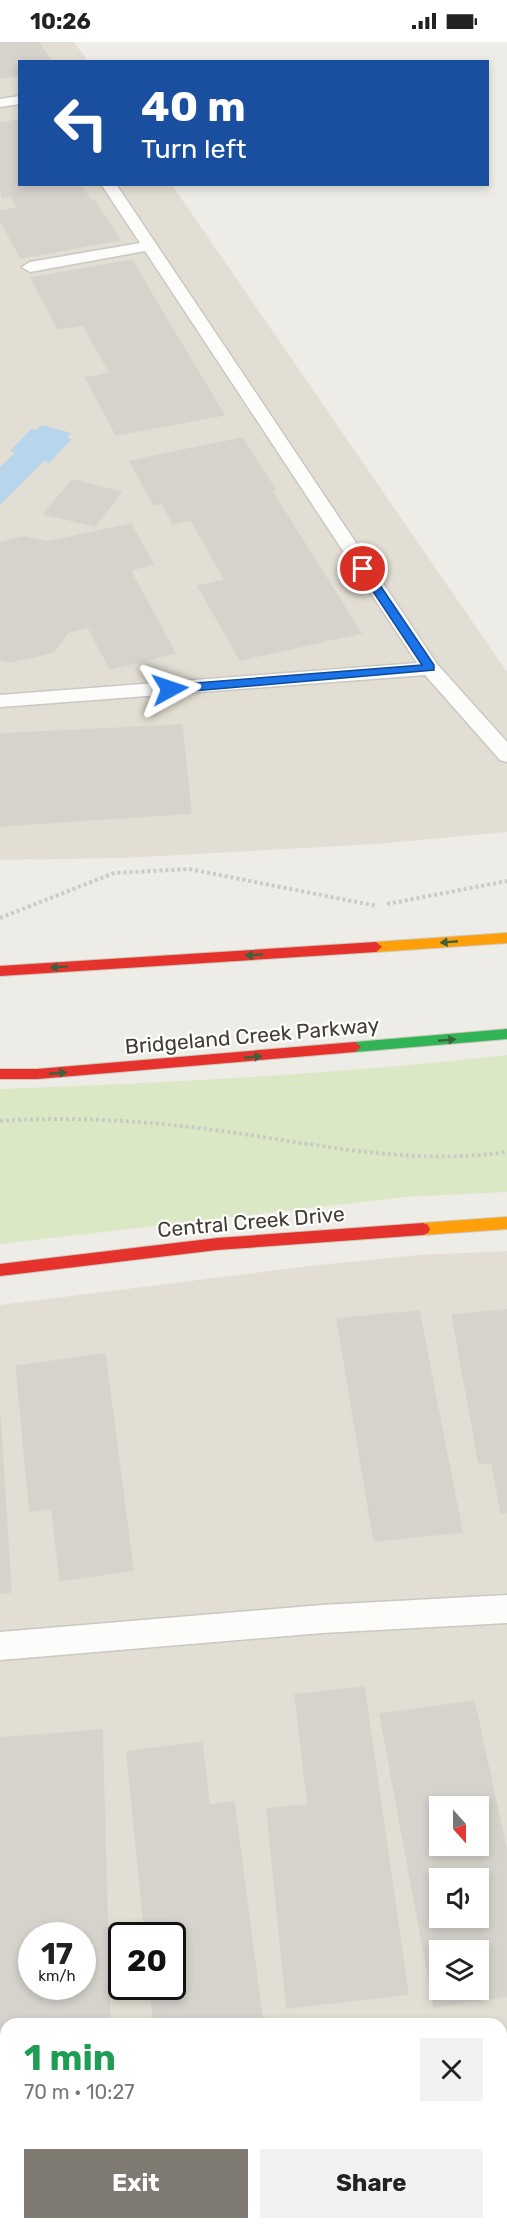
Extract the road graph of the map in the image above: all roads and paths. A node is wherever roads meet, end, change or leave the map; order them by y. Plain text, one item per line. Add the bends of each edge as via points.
1 (18, 100) edge
2 (0, 103) edge
3 (109, 186) edge
4 (148, 246) junction
5 (30, 267) dead end
6 (430, 668) junction
7 (0, 701) edge
8 (507, 755) edge
9 (507, 881) edge
10 (0, 918) edge
11 (507, 938) edge
12 (0, 971) edge
13 (507, 1034) edge
14 (0, 1074) edge
15 (0, 1121) edge
16 (507, 1152) edge
17 (507, 1223) edge
18 (0, 1270) edge
19 (507, 1609) edge
20 (0, 1646) edge

1 - 2 lane
3 - 4 lane
4 - 5 lane
4 - 6 lane
6 - 7 lane
6 - 8 lane
9 - 10 path via 378,906 189,868 114,873
11 -> 12 main road
14 -> 13 main road, Bridgeland Creek Parkway
15 - 16 path via 82,1119 163,1124 405,1158
17 - 18 main road, Central Creek Drive via 217,1244
19 - 20 lane via 322,1619

